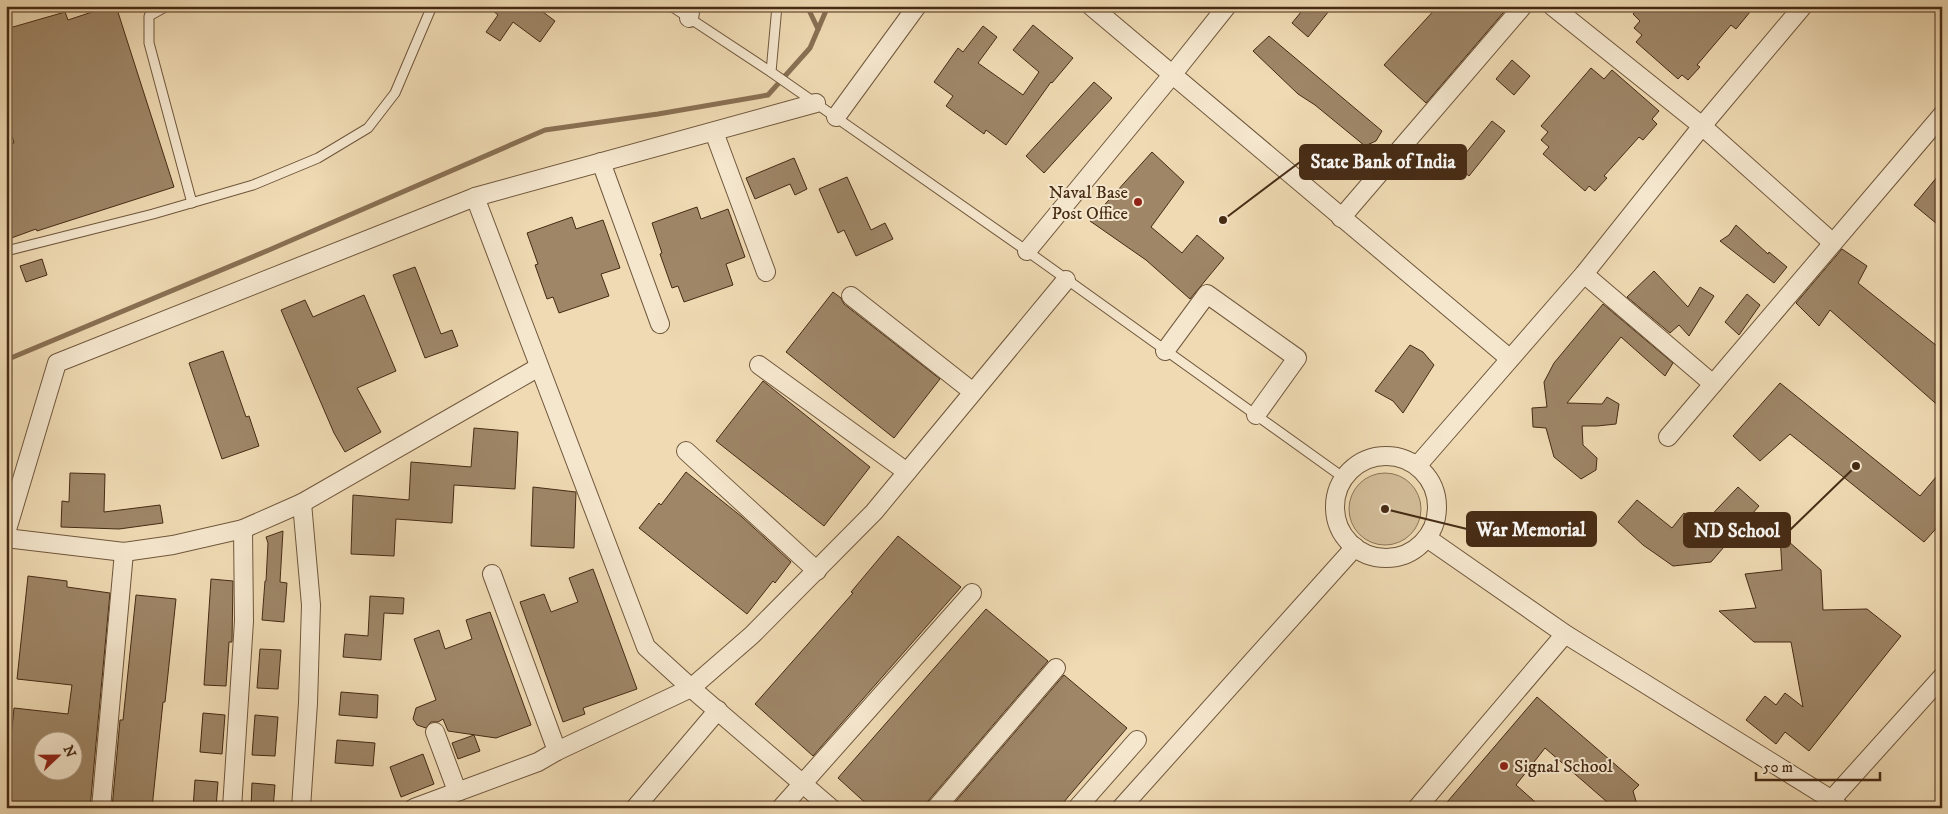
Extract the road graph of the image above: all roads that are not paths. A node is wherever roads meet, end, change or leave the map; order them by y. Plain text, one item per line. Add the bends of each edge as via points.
1 (167, 6) edge
2 (432, 6) edge
3 (671, 6) edge
4 (777, 6) edge
5 (916, 6) edge
6 (1091, 6) edge
7 (1227, 6) edge
8 (1523, 6) edge
9 (1552, 6) edge
10 (1803, 6) edge
11 (690, 12) edge
12 (774, 75) junction
13 (1172, 76) junction
14 (816, 103) junction
15 (1942, 115) edge
16 (836, 117) junction
17 (1702, 126) junction
18 (714, 132) junction
19 (601, 162) junction
20 (474, 197) junction
21 (192, 202) junction
22 (1341, 218) junction
23 (1833, 243) junction
24 (6, 251) edge
25 (1027, 251) junction
26 (766, 272) dead end
27 (1584, 274) junction
28 (1066, 280) junction
29 (852, 296) dead end
30 (660, 324) dead end
31 (1165, 351) junction
32 (1509, 358) junction
33 (759, 365) dead end
34 (540, 368) junction
35 (1713, 384) junction
36 (973, 392) junction
37 (1256, 415) junction
38 (1668, 437) dead end
39 (686, 451) dead end
40 (1417, 466) junction
41 (907, 472) junction
42 (1344, 478) junction
43 (302, 503) junction
44 (243, 529) junction
45 (6, 534) edge
46 (6, 538) edge
47 (1427, 538) junction
48 (1355, 547) junction
49 (124, 552) junction
50 (817, 571) junction
51 (492, 574) dead end
52 (972, 593) dead end
53 (1565, 634) junction
54 (1056, 668) dead end
55 (1942, 678) edge
56 (691, 688) junction
57 (718, 710) junction
58 (436, 732) dead end
59 (1137, 740) dead end
60 (557, 751) junction
61 (804, 783) junction
62 (457, 791) junction
63 (1832, 805) edge
64 (100, 808) edge
65 (232, 808) edge
66 (301, 808) edge
67 (414, 808) edge
68 (635, 808) edge
69 (781, 808) edge
70 (832, 808) edge
71 (936, 808) edge
72 (1077, 808) edge
73 (1122, 808) edge
74 (1418, 808) edge

1 - 21 lane via 149,16 149,43
2 - 21 lane via 395,92 368,128 318,158 253,185
3 - 11 lane
4 - 12 lane
5 - 16 street
6 - 13 street
7 - 13 street
8 - 22 street
9 - 17 street
10 - 17 street
11 - 12 lane
12 - 14 lane
13 - 22 street
13 - 25 street
14 - 16 lane
14 - 18 street
15 - 23 street
16 - 25 lane
17 - 23 street
17 - 27 street
18 - 19 street
18 - 26 street
19 - 20 street
19 - 30 street
20 - 34 street
20 - 45 street via 57,362
21 - 24 lane
22 - 32 street
23 - 35 street
25 - 28 lane
27 - 32 street
27 - 35 street
28 - 31 lane
28 - 36 street
29 - 36 street
31 - 37 lane
31 - 37 street via 1207,294 1297,358
32 - 40 street
33 - 41 street
34 - 43 street
34 - 56 street via 646,647
35 - 38 street
36 - 41 street
37 - 42 lane
39 - 50 street
40 - 42 street via 1402,458 1386,455 1362,462
40 - 47 street via 1428,477 1438,508 1435,524
41 - 50 street
42 - 48 street via 1337,492 1335,507 1344,536
43 - 44 street
43 - 66 street via 311,605
44 - 49 street
44 - 65 street via 244,621
46 - 49 street
47 - 48 street via 1401,556 1369,555
47 - 53 street
48 - 73 street
49 - 64 street
50 - 56 street via 752,636
51 - 60 street
52 - 61 street
53 - 63 street
53 - 74 street
54 - 71 street
55 - 63 street
56 - 57 street
56 - 60 street
57 - 61 street
57 - 68 street
58 - 62 street
59 - 72 street
60 - 62 street via 538,762
61 - 69 street
61 - 70 street
62 - 67 street

